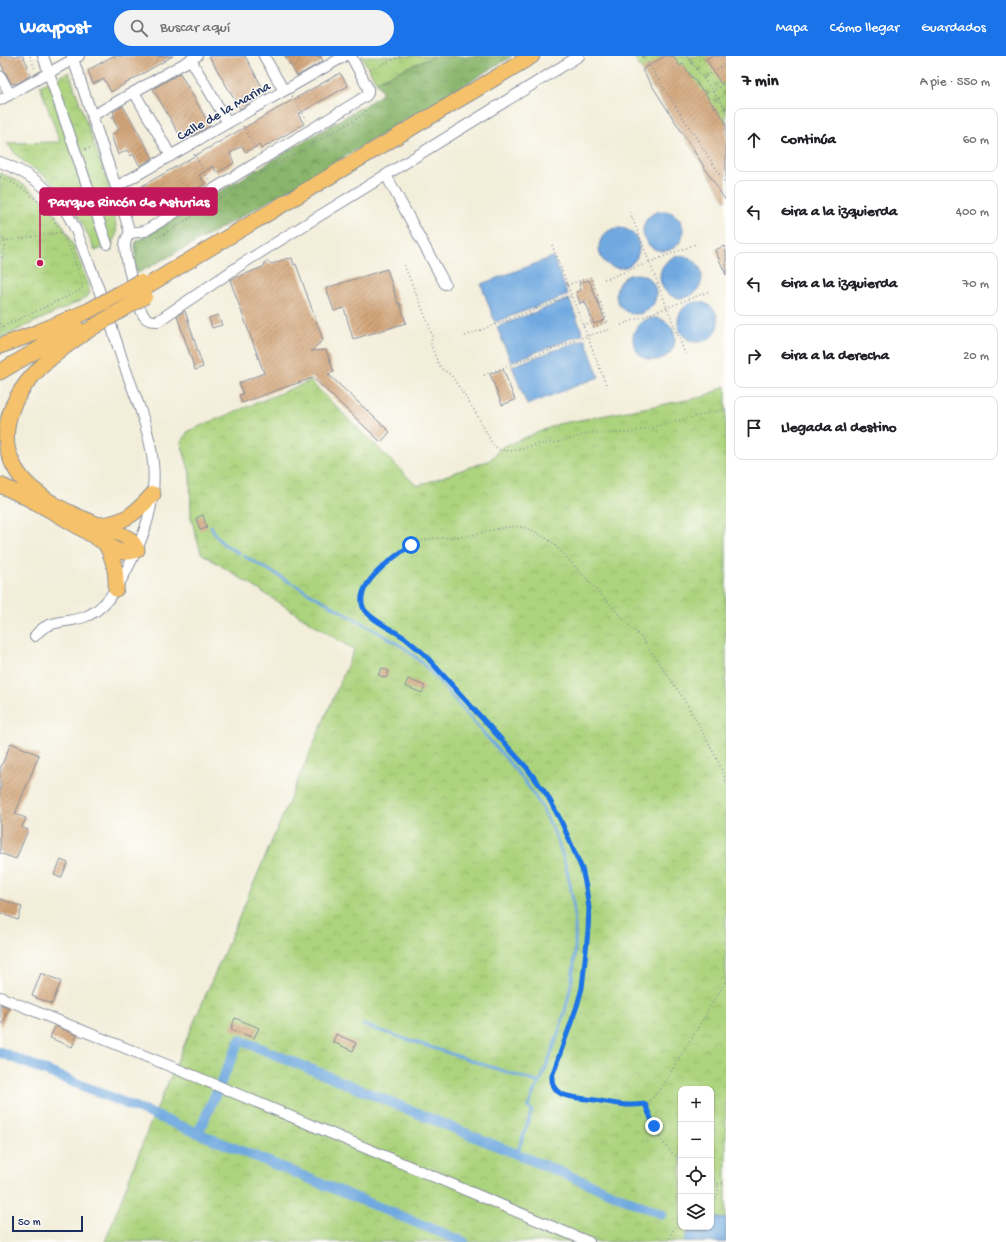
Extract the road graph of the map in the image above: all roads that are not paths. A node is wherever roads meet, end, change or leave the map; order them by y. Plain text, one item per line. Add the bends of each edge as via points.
1 (44, 56) edge
2 (264, 56) edge
3 (346, 56) edge
4 (532, 56) edge
5 (579, 56) edge
6 (75, 57) edge
7 (194, 58) edge
8 (49, 72) junction
9 (0, 76) edge
10 (286, 90) junction
11 (134, 92) junction
12 (10, 94) junction
13 (366, 96) junction
14 (0, 100) edge
15 (92, 116) junction
16 (228, 123) junction
17 (171, 156) junction
18 (0, 162) edge
19 (386, 175) junction
20 (116, 187) junction
21 (278, 208) junction
22 (130, 233) junction
23 (107, 244) dead end
24 (445, 284) dead end
25 (142, 289) junction
26 (92, 318) junction
27 (0, 346) edge
28 (0, 372) edge
29 (0, 485) edge
30 (153, 494) junction
31 (99, 525) junction
32 (105, 543) junction
33 (137, 550) junction
34 (116, 589) junction
35 (35, 636) dead end
36 (0, 997) edge
37 (589, 1242) edge

1 - 8 street
2 - 10 street
3 - 10 street, Calle de la Marina
3 - 13 street
3 - 13 street via 367,85 369,91
4 - 21 highway
5 - 19 street
6 - 8 street
6 - 15 street
7 - 11 street
7 - 16 street
8 - 12 street
8 - 23 street
9 - 12 street
10 - 16 street, Calle de la Marina
11 - 15 street
11 - 17 street
12 - 14 street
13 - 22 street via 145,231
15 - 20 street
16 - 17 street, Calle de la Marina
17 - 20 street, Calle de la Marina
18 - 30 street via 21,171 44,186 62,206 75,227 97,283 148,434 153,462
19 - 22 street via 245,262 158,321 147,320 139,304 125,246
19 - 24 street
20 - 22 street
21 - 25 highway
21 - 25 highway via 261,222
25 - 26 highway
26 - 27 highway
26 - 28 highway
26 - 31 highway via 22,385 10,405 5,434 12,461 26,483 64,510
29 - 32 highway via 68,519
30 - 31 highway via 128,518
30 - 33 street
31 - 33 highway via 128,538
32 - 33 highway via 123,552
32 - 34 highway via 114,565
33 - 34 street
34 - 35 street via 110,599 90,615 50,624
36 - 37 street

